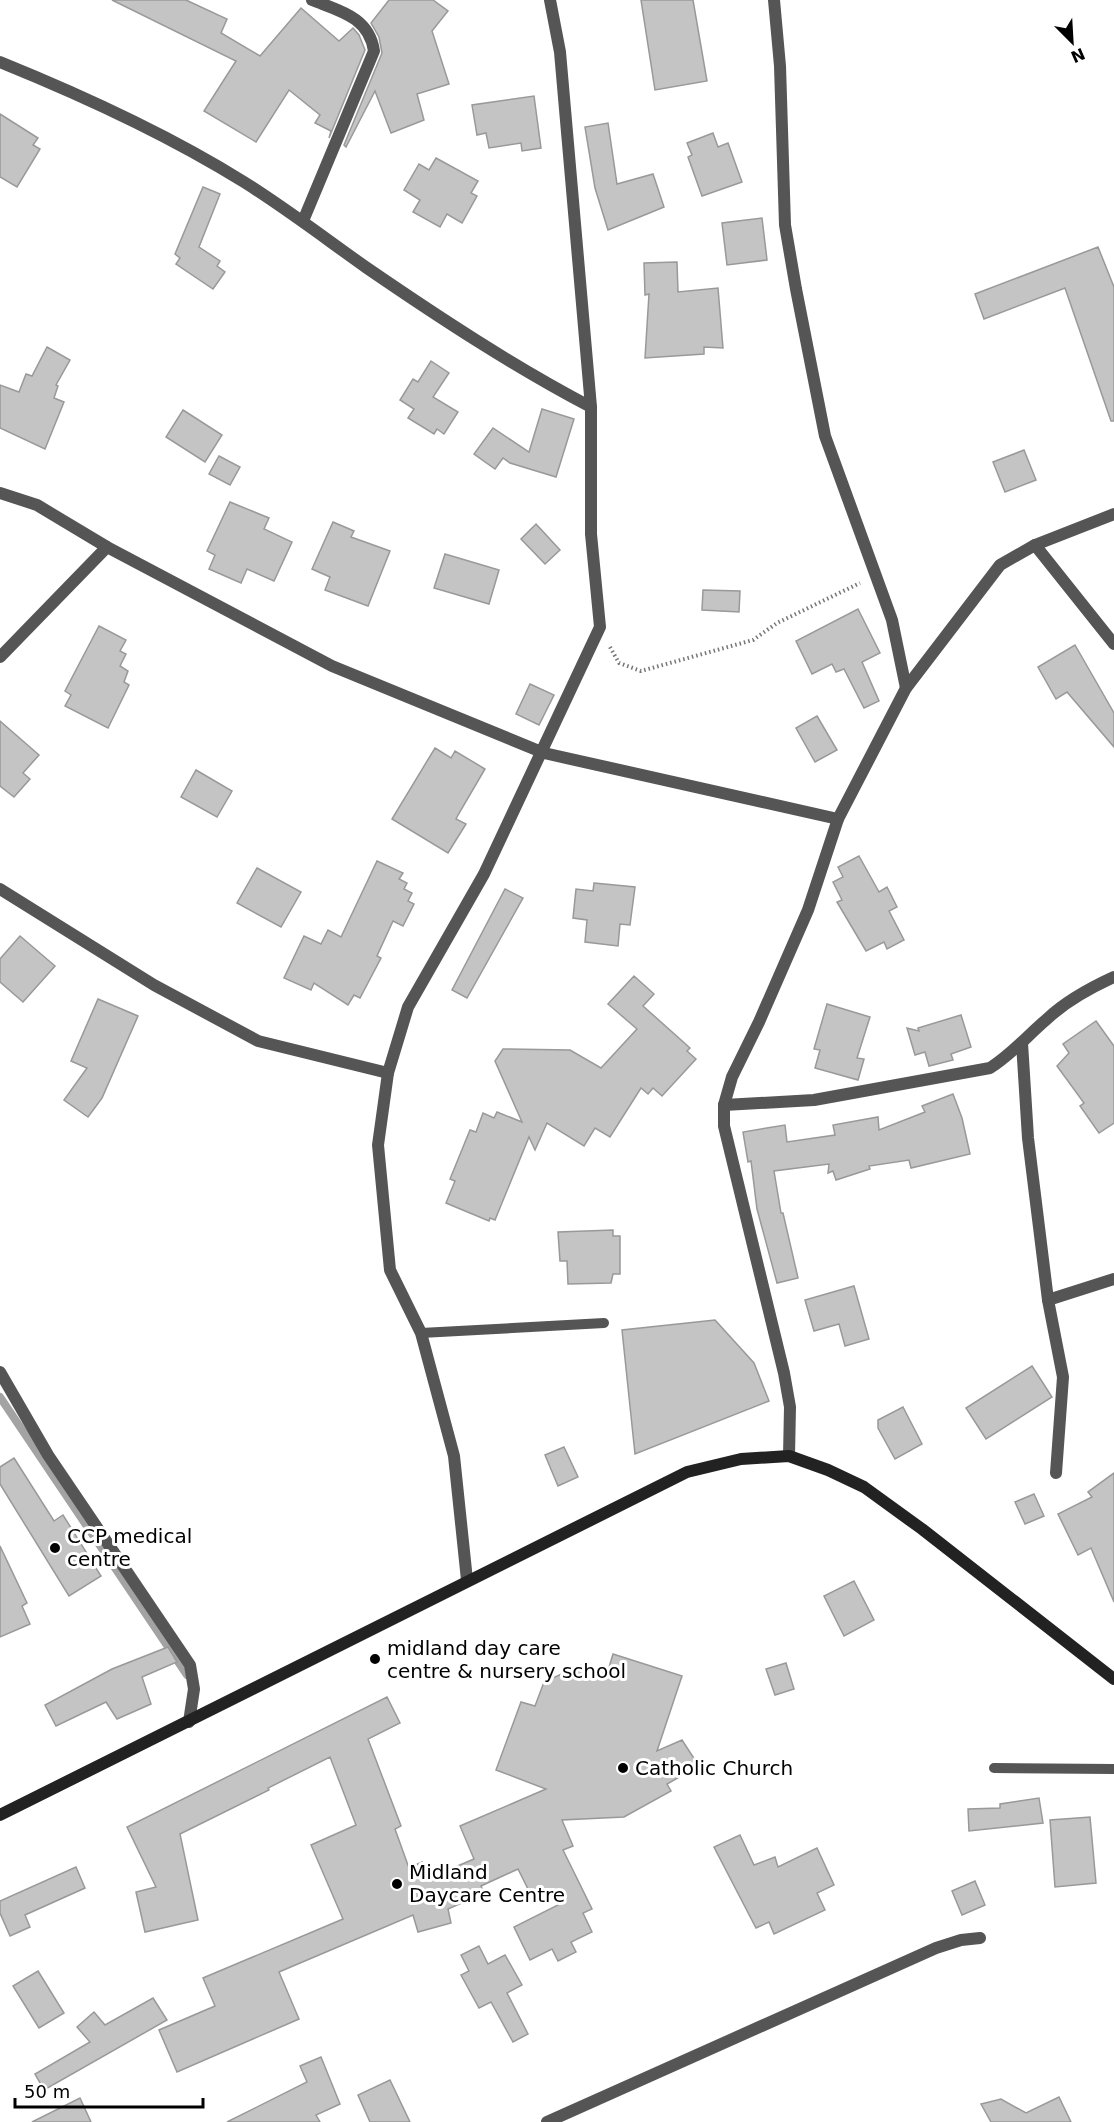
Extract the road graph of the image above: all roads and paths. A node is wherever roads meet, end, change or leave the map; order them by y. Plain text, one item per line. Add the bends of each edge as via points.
1 (312, 0) edge
2 (550, 0) edge
3 (774, 0) edge
4 (0, 62) edge
5 (303, 221) junction
6 (591, 407) junction
7 (0, 493) edge
8 (1114, 514) edge
9 (1035, 545) junction
10 (107, 547) junction
11 (874, 577) junction
12 (600, 627) junction
13 (1114, 644) edge
14 (0, 657) edge
15 (906, 688) junction
16 (544, 753) junction
17 (838, 819) junction
18 (0, 889) edge
19 (1114, 976) edge
20 (1022, 1043) junction
21 (388, 1073) junction
22 (724, 1105) junction
23 (1114, 1279) edge
24 (1048, 1300) junction
25 (604, 1323) dead end
26 (422, 1333) junction
27 (0, 1372) edge
28 (789, 1456) junction
29 (1056, 1473) dead end
30 (467, 1580) junction
31 (1114, 1679) edge
32 (189, 1722) junction
33 (994, 1768) dead end
34 (1114, 1769) edge
35 (0, 1815) edge
36 (980, 1938) dead end
37 (548, 2122) edge

1 - 5 street via 355,17 369,33 374,51
2 - 6 street via 560,52
3 - 11 street via 785,225 796,289 825,436
4 - 5 street via 71,90 175,141
5 - 6 street via 459,331
6 - 12 street via 591,534
7 - 10 street via 37,505
8 - 9 street
9 - 13 street
9 - 15 street via 1000,566
10 - 14 street
10 - 16 street via 332,666
11 - 12 path via 777,623 753,640 641,671 619,663
11 - 15 street via 892,620
12 - 16 street
15 - 17 street
16 - 17 street
16 - 21 street via 520,794 484,874 408,1007
17 - 22 street via 808,910 732,1077
18 - 21 street via 154,985 258,1041
19 - 20 street via 1082,992
20 - 22 street via 990,1068 814,1100
20 - 24 street via 1028,1138
21 - 26 street via 378,1145 390,1270
22 - 28 street via 724,1126 784,1372 790,1407
23 - 24 street
24 - 29 street via 1063,1377
25 - 26 lane
26 - 30 street via 454,1456
27 - 32 street via 48,1455 190,1665 194,1689
28 - 30 street via 741,1459 687,1472
28 - 31 street via 864,1487
30 - 32 street
32 - 35 street
33 - 34 lane
36 - 37 street via 936,1948

